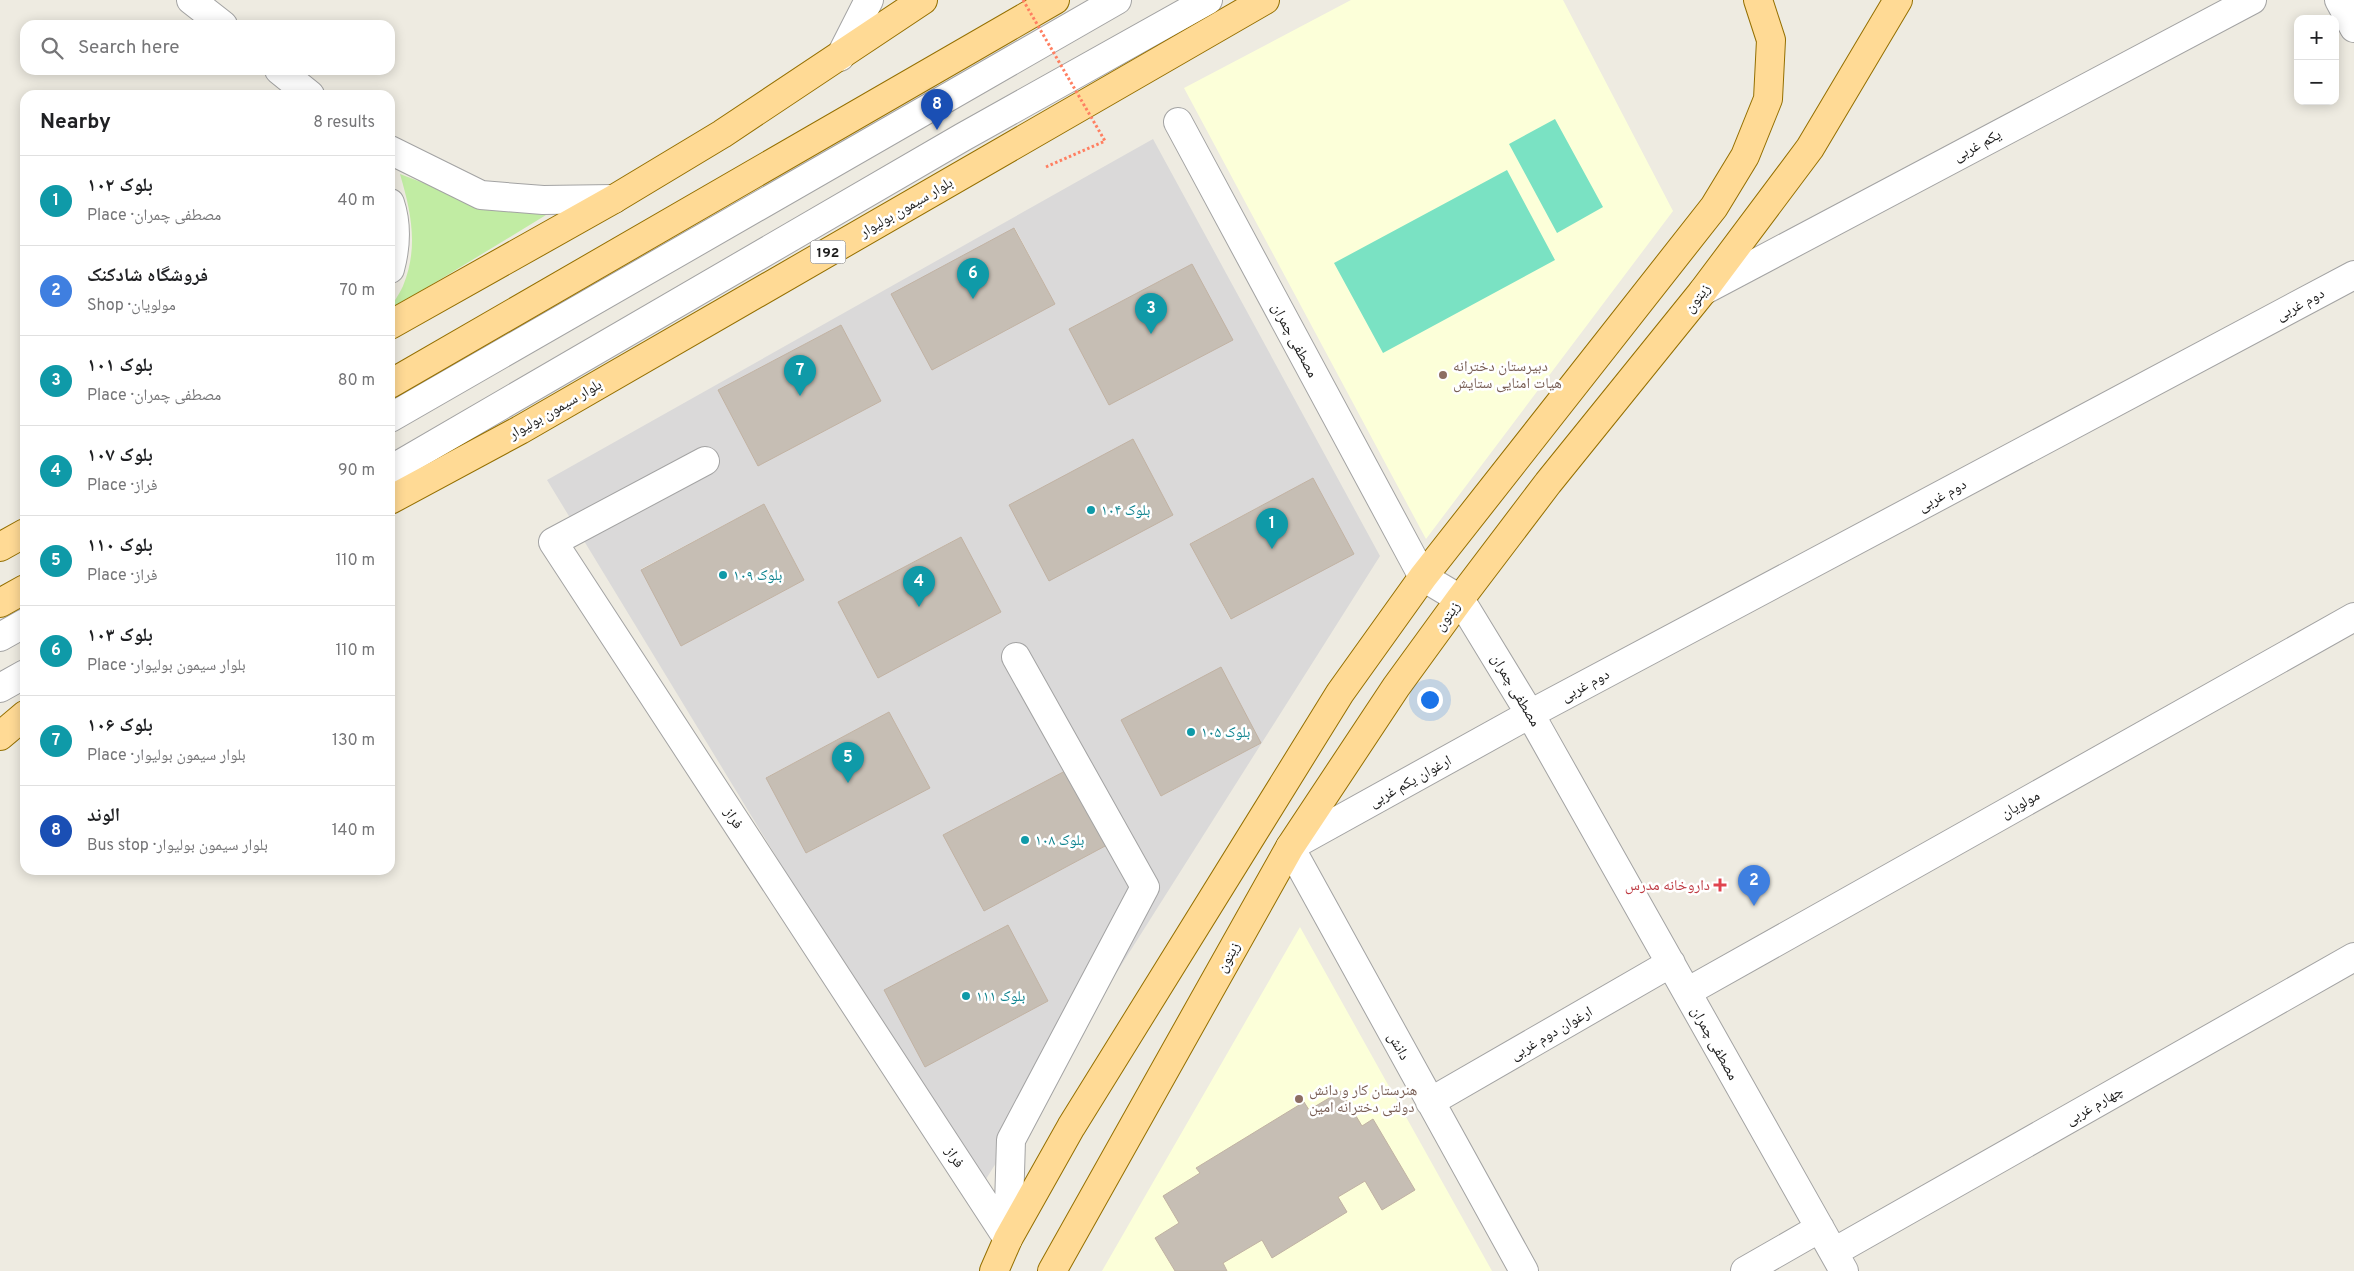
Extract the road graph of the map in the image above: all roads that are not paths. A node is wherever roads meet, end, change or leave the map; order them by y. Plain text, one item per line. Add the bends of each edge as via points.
1 (192, 0) edge
2 (869, 0) edge
3 (923, 0) edge
4 (1055, 0) edge
5 (1117, 0) edge
6 (1208, 0) edge
7 (1265, 0) edge
8 (1758, 0) edge
9 (1898, 0) edge
10 (2252, 0) edge
11 (2339, 0) edge
12 (217, 20) edge
13 (2354, 28) edge
14 (840, 57) junction
15 (285, 75) edge
16 (304, 90) edge
17 (1178, 122) dead end
18 (395, 152) edge
19 (614, 199) junction
20 (2354, 275) edge
21 (1703, 291) junction
22 (395, 322) edge
23 (395, 381) edge
24 (395, 415) edge
25 (705, 461) dead end
26 (395, 467) edge
27 (395, 497) edge
28 (20, 536) edge
29 (0, 547) edge
30 (1423, 577) junction
31 (20, 592) edge
32 (1460, 599) junction
33 (0, 603) edge
34 (2354, 616) edge
35 (20, 626) edge
36 (0, 637) edge
37 (1016, 657) dead end
38 (20, 677) edge
39 (0, 688) edge
40 (20, 705) edge
41 (1530, 714) junction
42 (0, 716) edge
43 (20, 719) edge
44 (0, 736) edge
45 (1290, 847) junction
46 (2354, 957) edge
47 (1671, 964) junction
48 (1687, 992) junction
49 (1430, 1102) junction
50 (1820, 1228) junction
51 (1008, 1239) junction
52 (1839, 1262) edge
53 (994, 1271) edge
54 (1052, 1271) edge
55 (1524, 1271) edge
56 (1745, 1271) edge

1 - 12 street
2 - 14 street
3 - 14 main road
4 - 23 main road
5 - 24 street
6 - 26 street via 963,136
7 - 27 main road, بلوار سیمون بولیوار / 192 via 520,430
8 - 30 main road via 1771,40 1768,98 1745,156 1714,207
9 - 21 main road, زیتون via 1810,148
10 - 21 street, یکم غربی
11 - 13 street
14 - 19 main road
15 - 16 street
17 - 30 street, مصطفی چمران
18 - 19 street via 481,194 543,200
19 - 22 main road
20 - 41 street, دوم غربی
21 - 32 main road, زیتون via 1548,483
25 - 51 street, فراز via 553,542
28 - 29 main road
30 - 32 street, مصطفی چمران
30 - 51 main road via 1340,693 1072,1127
31 - 33 main road
32 - 41 street, مصطفی چمران
32 - 45 main road, زیتون
34 - 48 street, مولویان
35 - 36 street
37 - 51 street via 1145,887 1011,1140
38 - 39 street
40 - 42 main road
41 - 45 street, ارغوان یکم غربی
41 - 47 street, مصطفی چمران
43 - 44 main road
45 - 49 street, دانش
45 - 54 main road, زیتون
46 - 52 street, چهارم غربی
47 - 48 street, مصطفی چمران
47 - 49 street, ارغوان دوم غربی
48 - 50 street, مصطفی چمران
49 - 55 street, دانش
50 - 52 street, مصطفی چمران
50 - 56 street
51 - 53 main road

